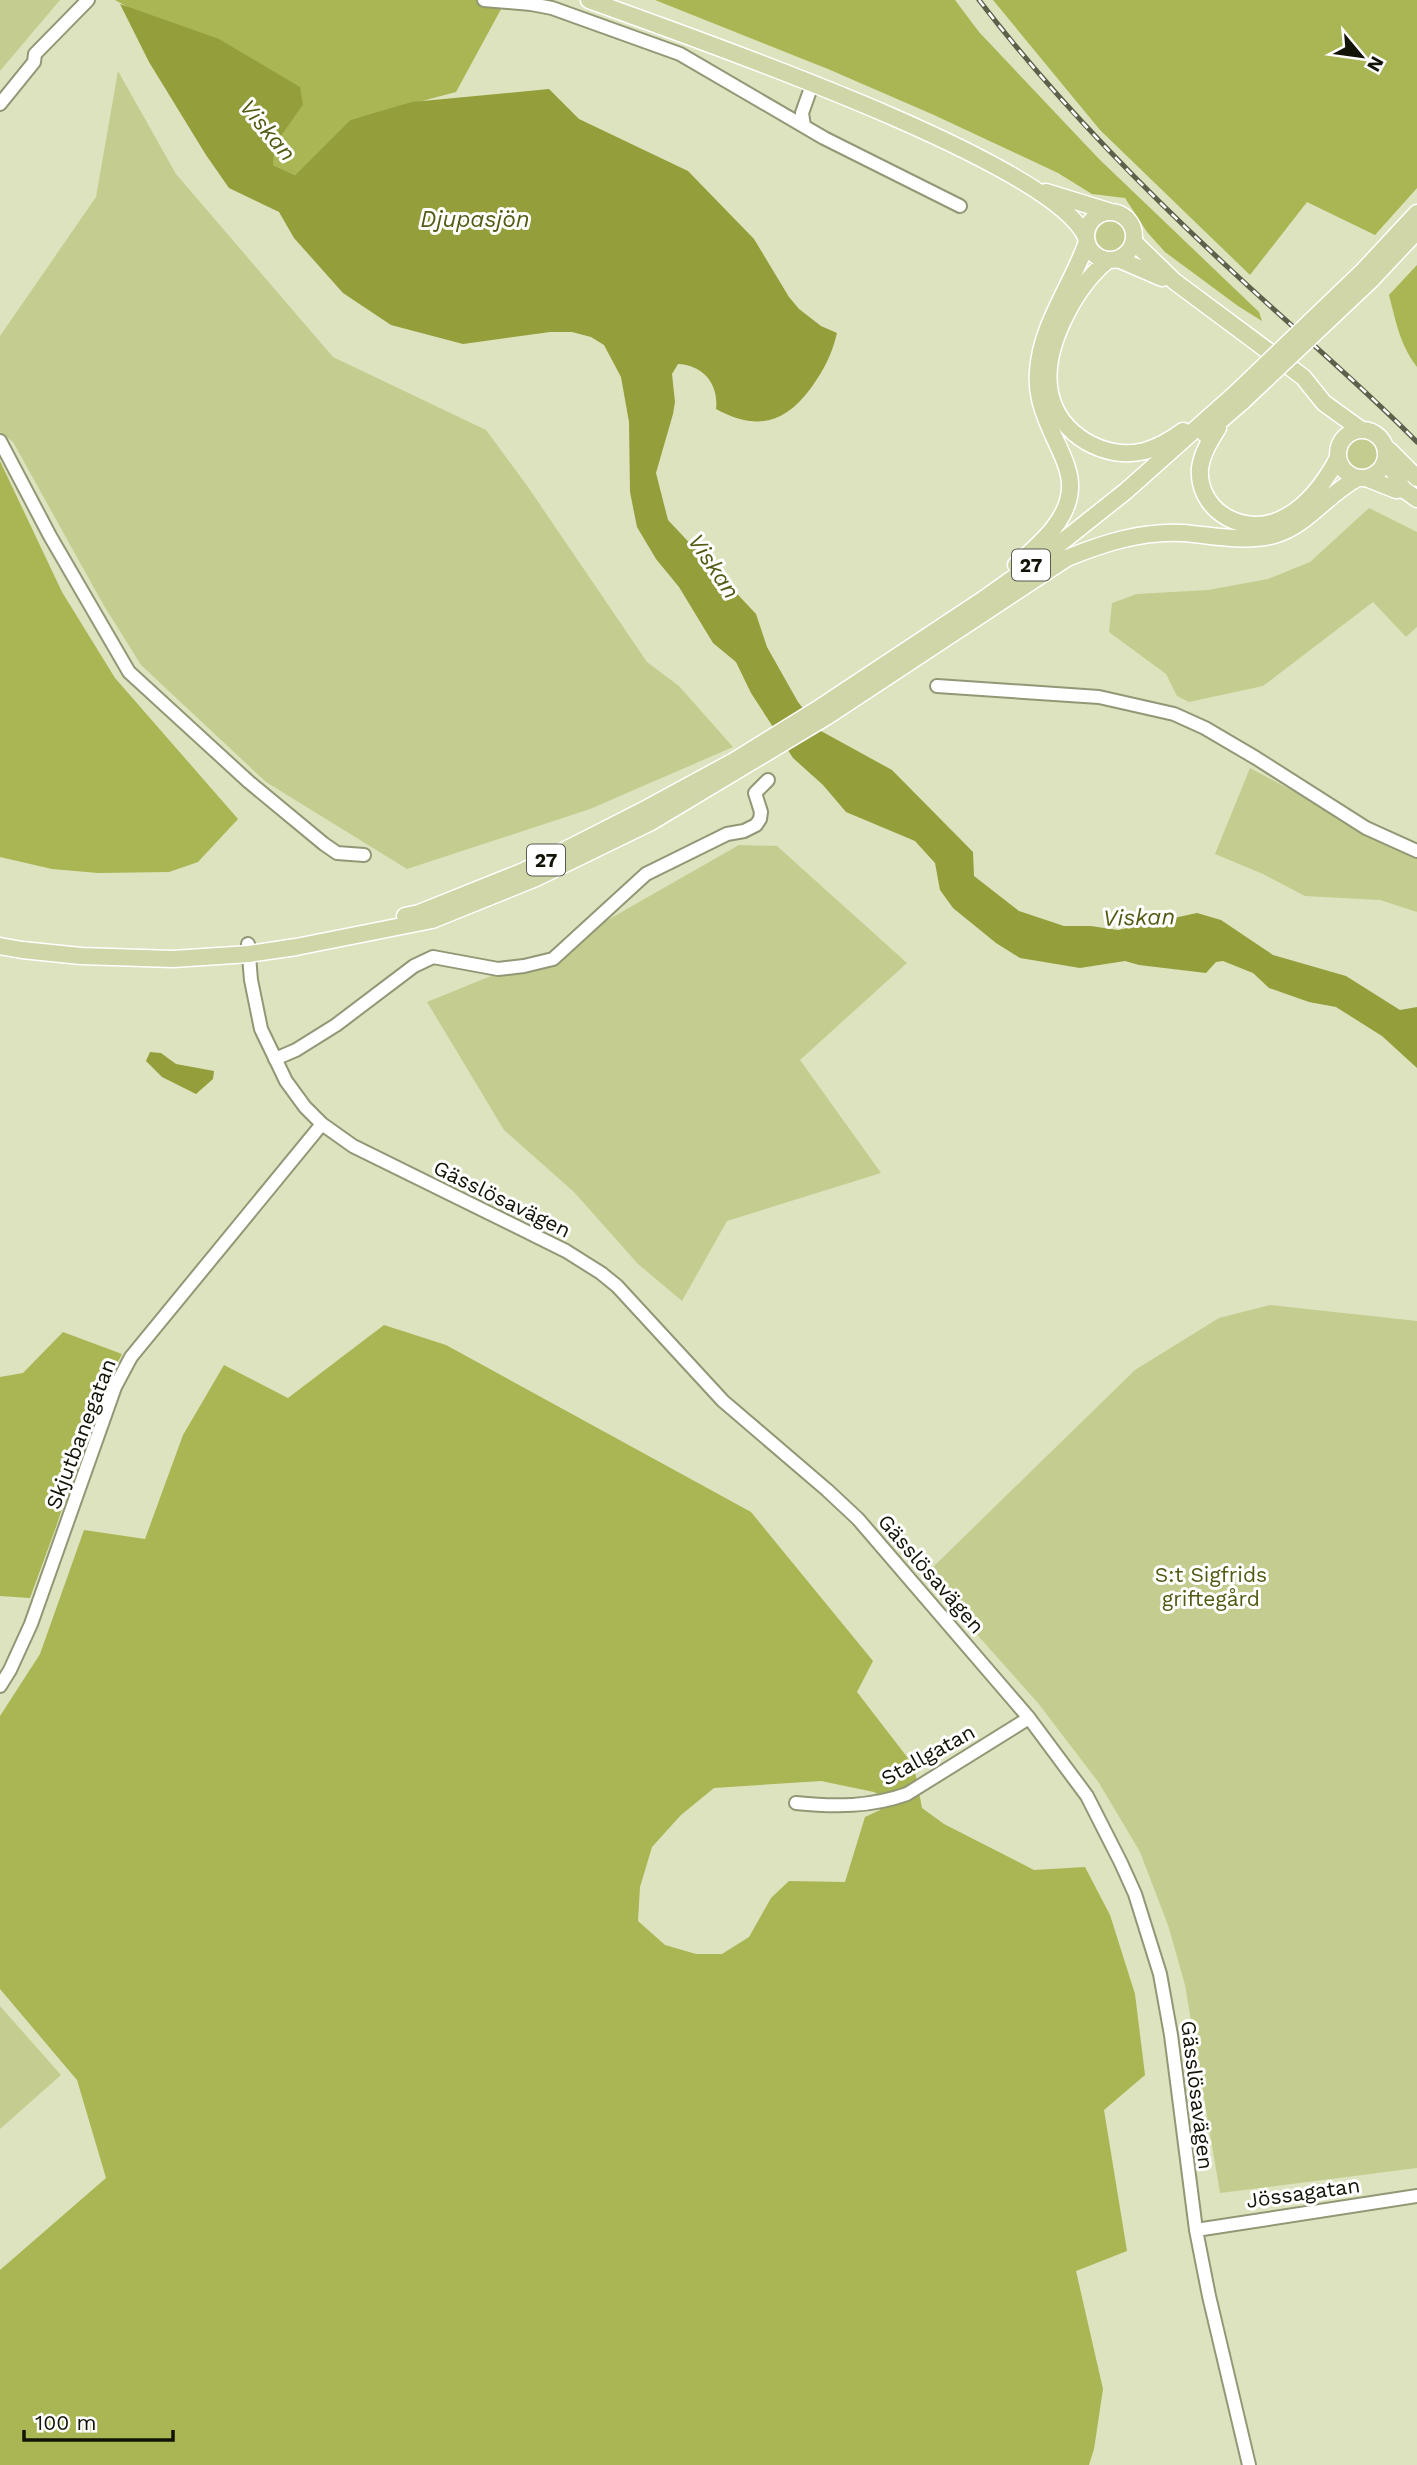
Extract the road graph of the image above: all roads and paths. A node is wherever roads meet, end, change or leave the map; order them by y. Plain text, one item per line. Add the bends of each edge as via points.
1 (88, 0) edge
2 (484, 0) edge
3 (589, 0) edge
4 (812, 85) junction
5 (0, 104) edge
6 (804, 126) junction
7 (1037, 190) junction
8 (960, 206) dead end
9 (1108, 211) junction
10 (1417, 213) edge
11 (1417, 232) edge
12 (1087, 240) junction
13 (1134, 242) junction
14 (1113, 259) junction
15 (1367, 275) junction
16 (1174, 281) junction
17 (1235, 399) junction
18 (1324, 403) junction
19 (1222, 421) junction
20 (1360, 429) junction
21 (0, 441) edge
22 (1385, 450) junction
23 (1339, 452) junction
24 (1362, 478) junction
25 (1417, 478) edge
26 (1401, 484) junction
27 (1417, 499) edge
28 (984, 605) junction
29 (937, 686) dead end
30 (768, 780) dead end
31 (1417, 851) edge
32 (364, 855) dead end
33 (0, 935) edge
34 (0, 946) edge
35 (248, 949) junction
36 (275, 1059) junction
37 (322, 1124) junction
38 (0, 1686) edge
39 (1029, 1718) junction
40 (796, 1802) dead end
41 (1417, 2196) edge
42 (1196, 2230) junction
43 (1248, 2465) edge

1 - 5 street via 35,54 34,62
2 - 6 street via 552,9 680,54
3 - 4 main road
4 - 6 street via 802,113
4 - 7 main road via 942,140
6 - 8 street
7 - 9 main road
7 - 12 main road via 1071,215
9 - 12 main road via 1094,217
9 - 13 main road via 1131,223
10 - 15 main road, 27
11 - 15 main road, 27
12 - 14 main road via 1096,255
12 - 28 main road via 1047,330 1038,367 1039,399 1070,483 1066,505 1050,533 993,584
13 - 14 main road
13 - 16 main road
14 - 16 main road
14 - 17 main road via 1090,278 1070,309 1050,361 1050,393 1070,429 1104,450 1134,453 1169,440
15 - 17 main road, 27, bridge
16 - 18 main road via 1303,377
17 - 19 main road, 27
17 - 28 main road, 27
18 - 20 main road
18 - 23 main road
19 - 23 main road via 1207,446 1200,471 1206,499 1237,523 1264,525 1292,514 1321,486
19 - 28 main road, 27 via 1125,501
20 - 22 main road via 1375,433
20 - 23 main road via 1349,433
21 - 32 street via 129,672 324,844 337,853
22 - 24 main road via 1380,471
22 - 25 main road
22 - 26 main road
23 - 24 main road via 1344,470
24 - 26 main road via 1396,489
24 - 28 main road via 1343,485 1307,517 1274,535 1252,539 1161,533 1121,539 1067,558
26 - 27 main road
28 - 35 main road, 27 via 738,766 524,871 419,913
29 - 31 street via 1099,697 1174,714 1236,746 1366,828
30 - 36 street via 755,793 761,812 756,825 727,834 646,874 553,959 498,969 433,957 335,1025
33 - 35 main road, 27 via 113,951
34 - 35 main road, 27 via 132,959
35 - 36 street, Gässlösavägen via 261,1029
36 - 37 street, Gässlösavägen via 286,1081
37 - 38 street, Skjutbanegatan via 131,1357 116,1387 31,1624
37 - 39 street, Gässlösavägen via 353,1146 566,1251 601,1273 723,1401 858,1520
39 - 40 street, Stallgatan via 907,1794 843,1806
39 - 42 street, Gässlösavägen via 1087,1796 1135,1894 1167,2008
41 - 42 street, Jössagatan
42 - 43 street, Gässlösavägen

